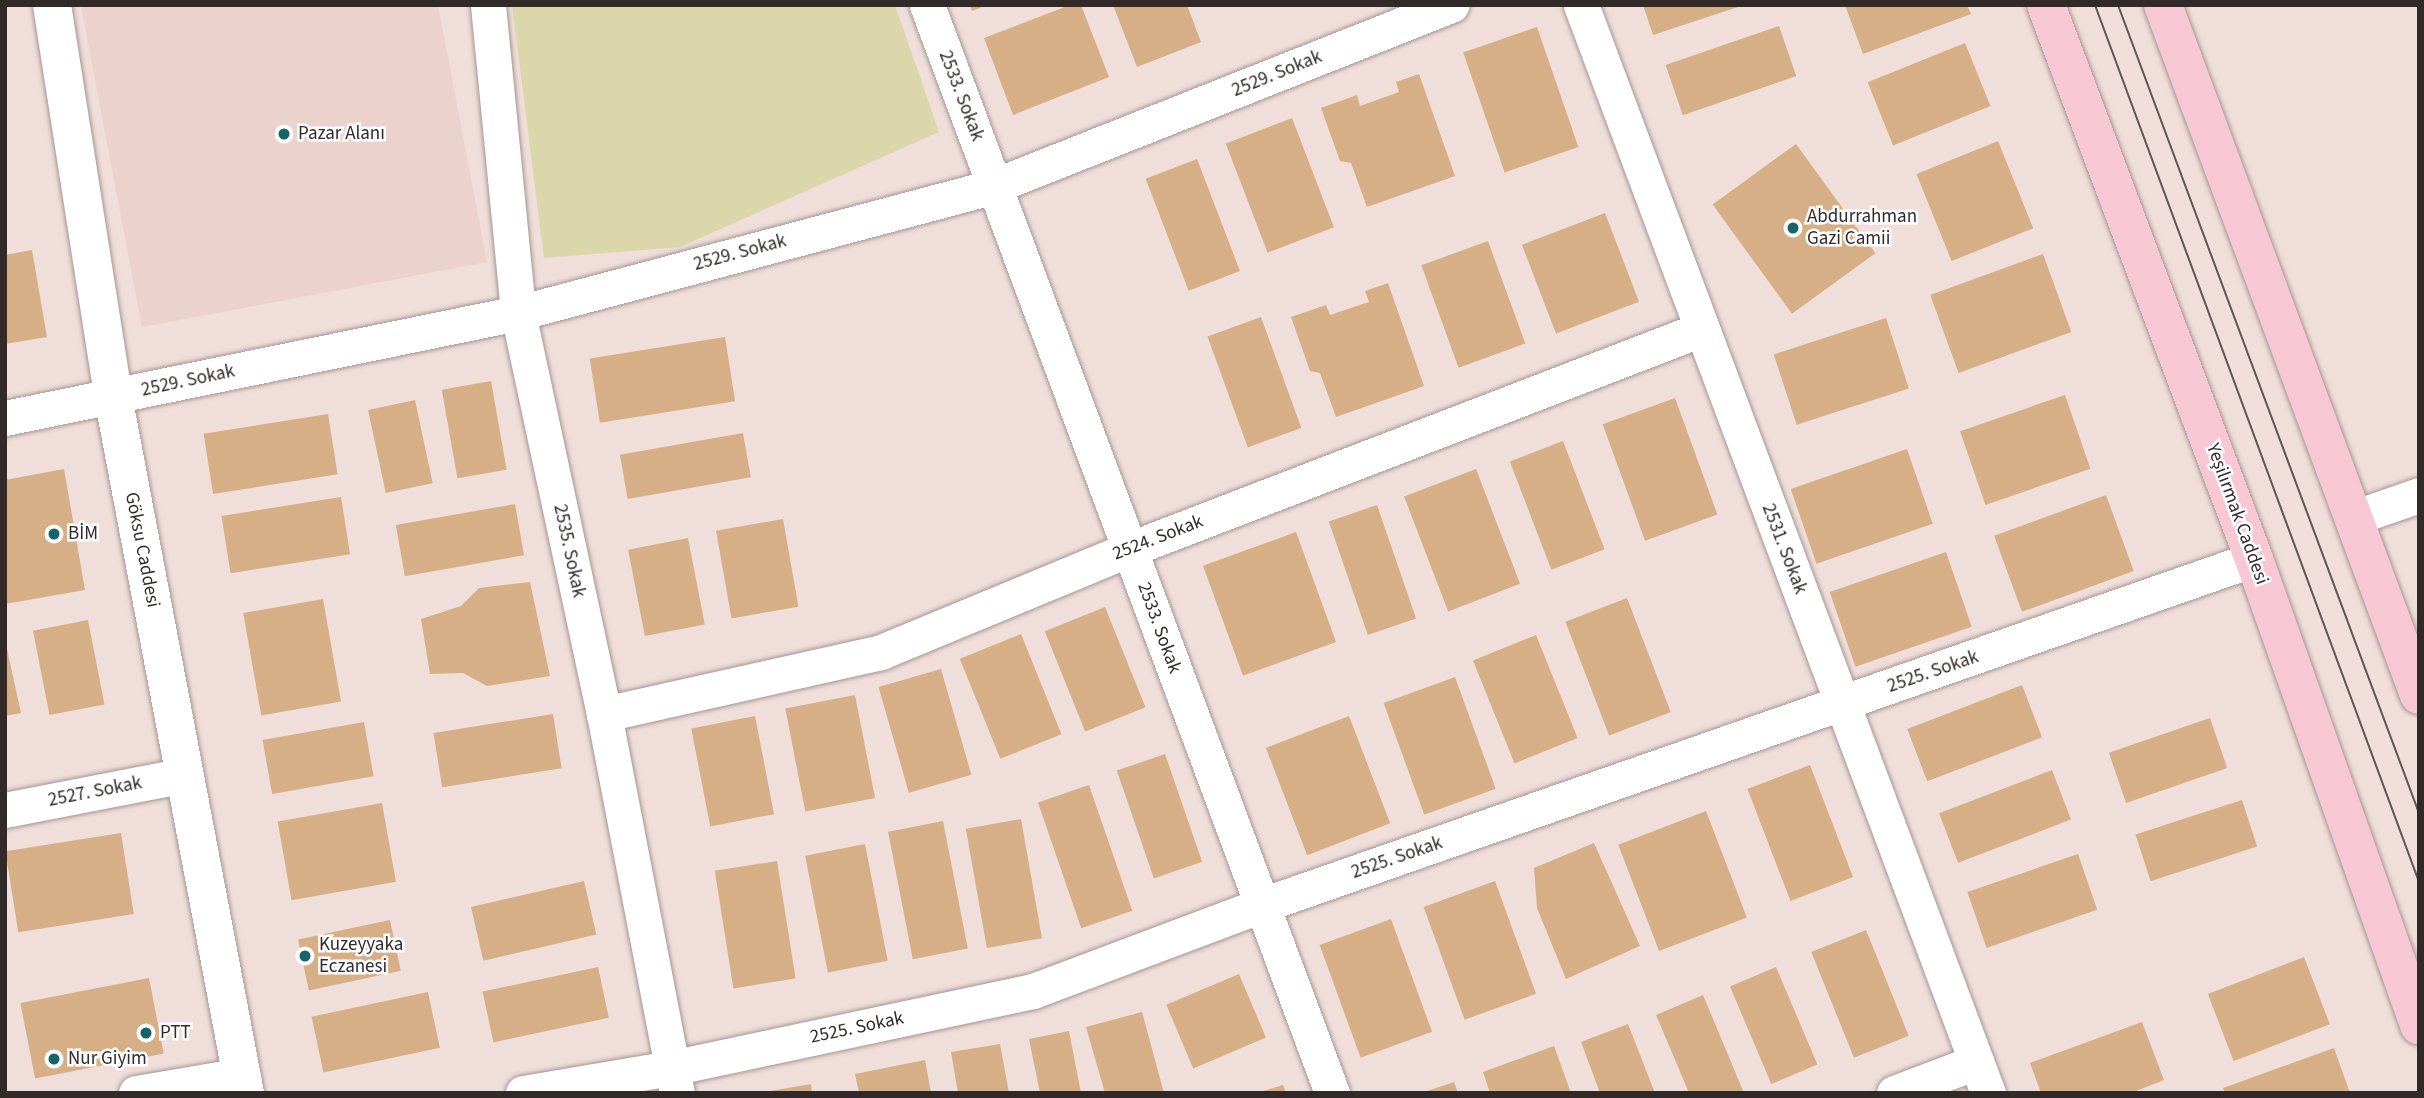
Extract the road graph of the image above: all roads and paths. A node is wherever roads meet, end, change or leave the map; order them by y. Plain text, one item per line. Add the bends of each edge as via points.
1 (52, 5) edge
2 (488, 5) edge
3 (927, 5) edge
4 (1451, 5) edge
5 (1581, 5) edge
6 (2046, 5) edge
7 (2162, 5) edge
8 (994, 186) junction
9 (518, 313) junction
10 (1702, 329) junction
11 (113, 396) junction
12 (5, 418) edge
13 (2419, 495) edge
14 (2353, 518) junction
15 (1130, 549) junction
16 (2254, 559) junction
17 (2419, 695) edge
18 (1842, 704) junction
19 (604, 714) junction
20 (185, 775) junction
21 (5, 810) edge
22 (1262, 905) junction
23 (2419, 1026) edge
24 (1982, 1077) edge
25 (674, 1080) edge
26 (244, 1084) edge
27 (136, 1093) edge
28 (523, 1093) edge
29 (1332, 1093) edge
30 (1894, 1093) edge

1 - 11 street, Göksu Caddesi
2 - 9 street, 2535. Sokak
3 - 8 street, 2533. Sokak
4 - 8 street, 2529. Sokak
5 - 10 street, 2531. Sokak
6 - 16 main road, Yeşilırmak Caddesi
7 - 14 main road
8 - 9 street, 2529. Sokak
8 - 15 street, 2533. Sokak
9 - 11 street, 2529. Sokak
9 - 19 street, 2535. Sokak
10 - 15 street, 2524. Sokak
10 - 18 street, 2531. Sokak
11 - 12 street, 2529. Sokak
11 - 20 street, Göksu Caddesi
13 - 14 street
14 - 17 main road
15 - 19 street, 2524. Sokak via 881,652
15 - 22 street, 2533. Sokak
16 - 18 street, 2525. Sokak
16 - 23 main road, Yeşilırmak Caddesi
18 - 22 street, 2525. Sokak
18 - 24 street, 2531. Sokak
19 - 25 street, 2535. Sokak
20 - 21 street, 2527. Sokak
20 - 26 street, Göksu Caddesi
22 - 25 street, 2525. Sokak via 1032,990
22 - 29 street, 2533. Sokak
24 - 30 street
25 - 28 street, 2525. Sokak
26 - 27 street

